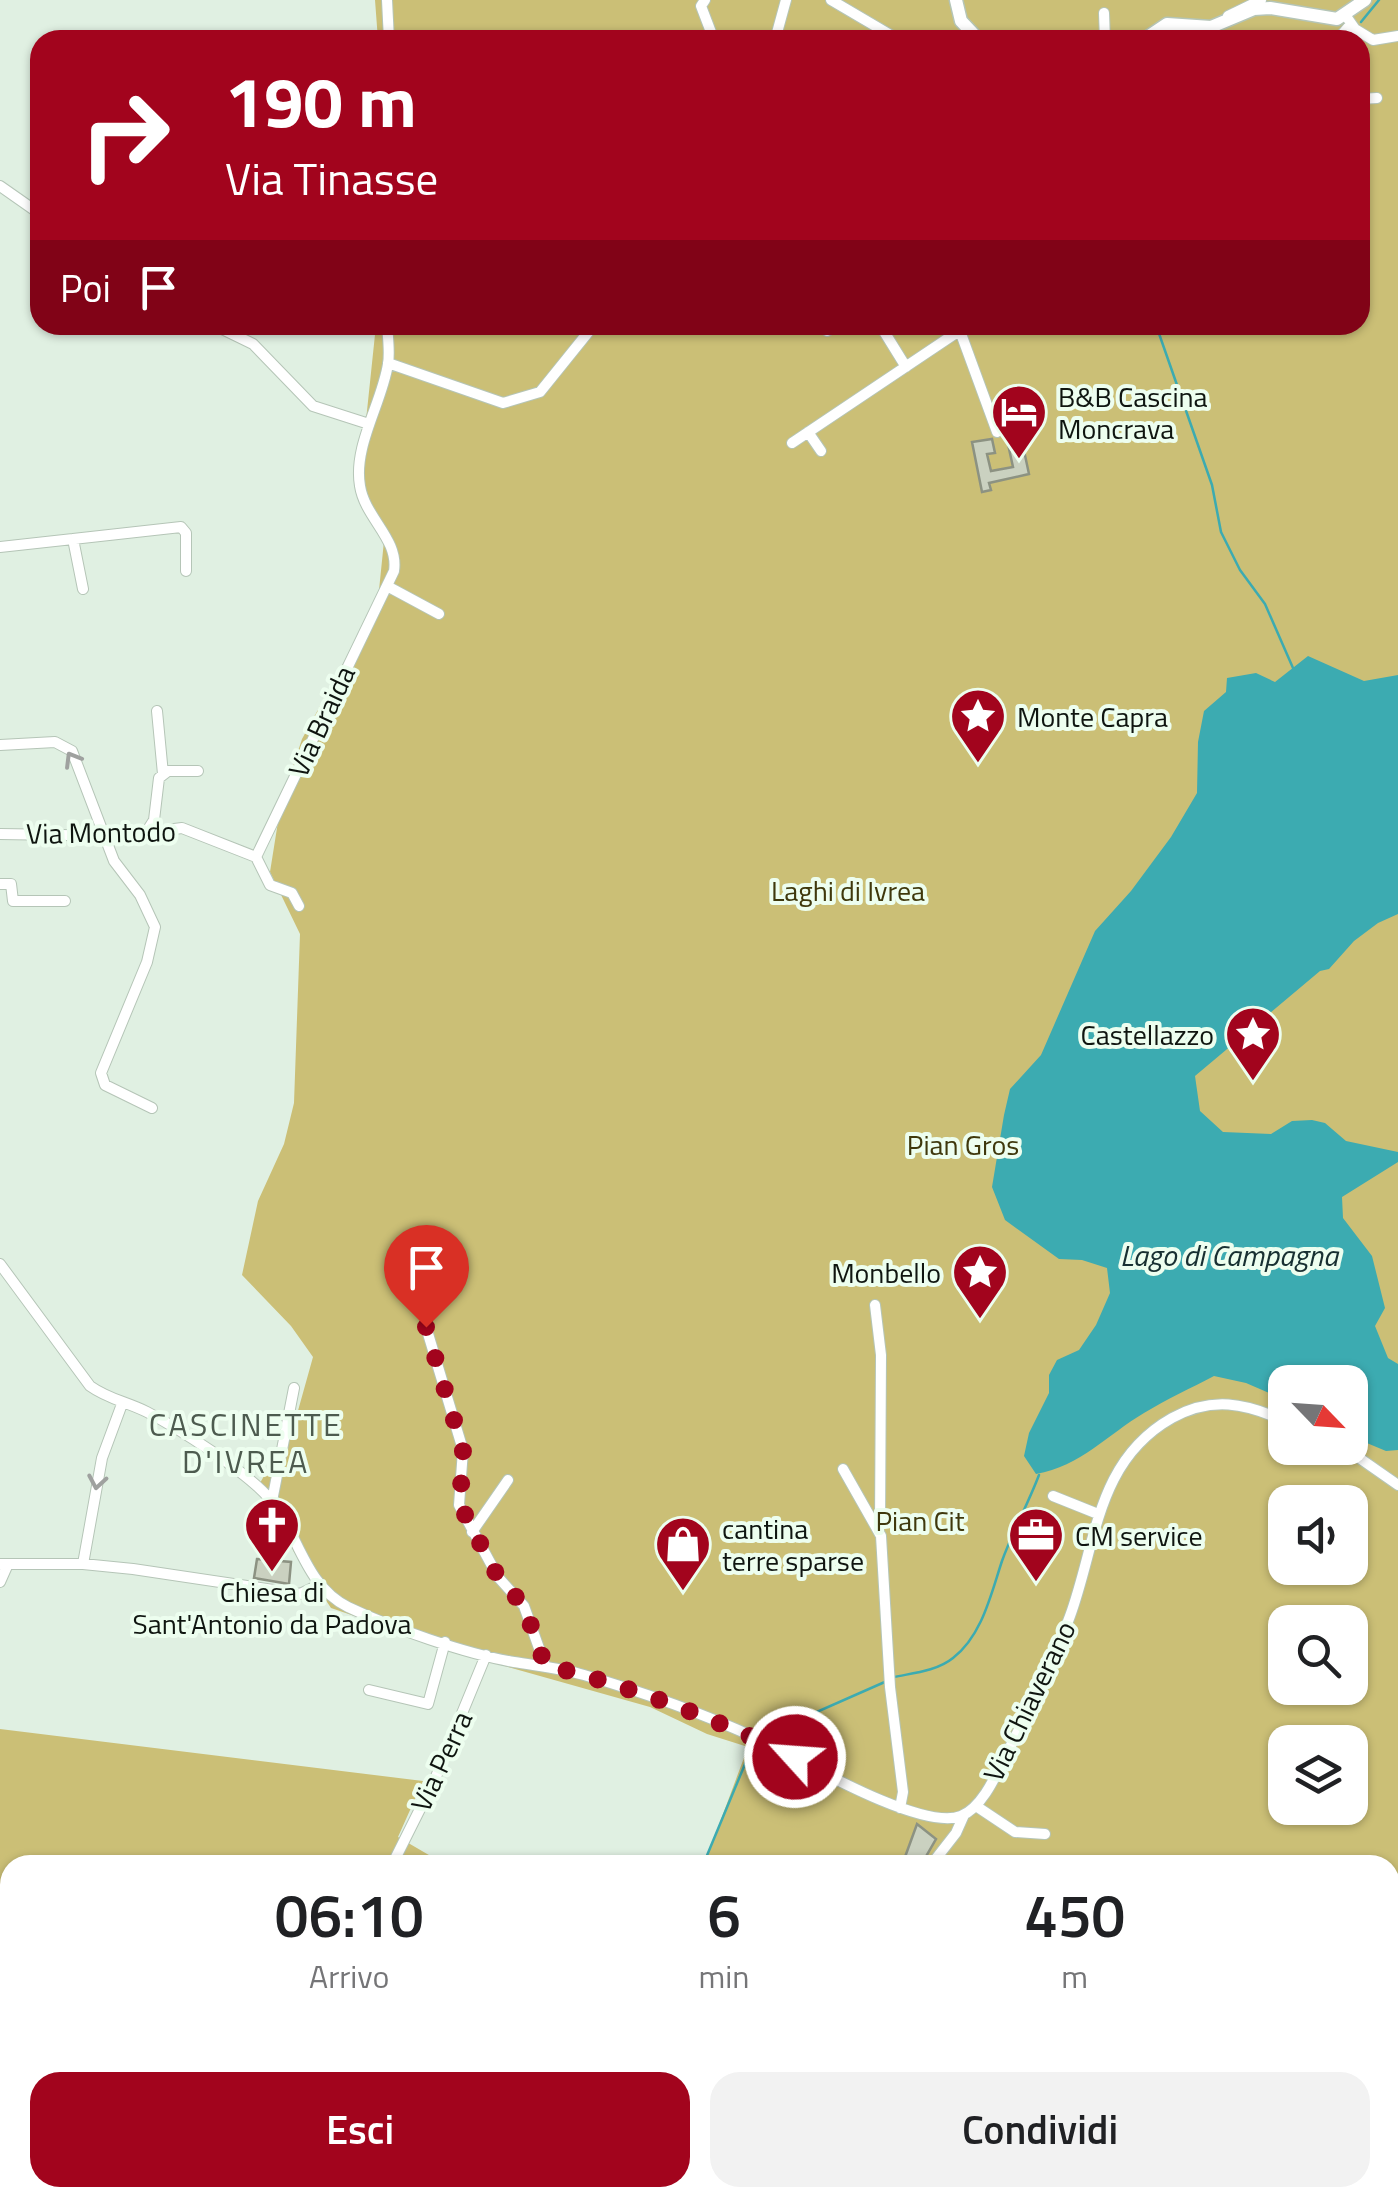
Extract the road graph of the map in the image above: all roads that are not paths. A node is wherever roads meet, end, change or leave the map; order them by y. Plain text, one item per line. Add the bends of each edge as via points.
1 (386, 0) edge
2 (705, 0) edge
3 (786, 0) edge
4 (831, 0) edge
5 (956, 0) edge
6 (1261, 0) edge
7 (1365, 0) edge
8 (1104, 13) dead end
9 (1211, 27) junction
10 (1351, 27) edge
11 (388, 30) edge
12 (710, 30) edge
13 (778, 30) edge
14 (882, 30) edge
15 (970, 30) edge
16 (1105, 30) edge
17 (1156, 30) edge
18 (1398, 36) edge
19 (1370, 38) edge
20 (1370, 98) edge
21 (1376, 98) dead end
22 (0, 186) edge
23 (30, 207) edge
24 (235, 335) edge
25 (387, 335) edge
26 (586, 335) edge
27 (886, 335) edge
28 (954, 335) edge
29 (966, 335) edge
30 (388, 363) junction
31 (906, 367) junction
32 (369, 424) junction
33 (808, 432) junction
34 (997, 432) dead end
35 (792, 443) dead end
36 (821, 451) dead end
37 (73, 539) junction
38 (0, 547) edge
39 (186, 572) dead end
40 (387, 586) junction
41 (83, 589) dead end
42 (439, 614) dead end
43 (157, 710) dead end
44 (0, 745) edge
45 (198, 771) dead end
46 (163, 774) junction
47 (147, 831) junction
48 (106, 833) junction
49 (0, 834) edge
50 (256, 857) junction
51 (0, 884) edge
52 (65, 901) dead end
53 (298, 906) dead end
54 (152, 1108) dead end
55 (0, 1264) edge
56 (876, 1305) dead end
57 (426, 1327) dead end
58 (294, 1388) dead end
59 (122, 1404) junction
60 (1268, 1414) edge
61 (1368, 1461) edge
62 (843, 1469) dead end
63 (508, 1480) dead end
64 (1398, 1485) edge
65 (1053, 1496) dead end
66 (272, 1502) junction
67 (1098, 1514) junction
68 (472, 1532) junction
69 (881, 1536) junction
70 (4, 1564) edge
71 (83, 1564) junction
72 (0, 1582) edge
73 (319, 1584) junction
74 (446, 1642) junction
75 (486, 1656) junction
76 (545, 1665) junction
77 (369, 1690) dead end
78 (976, 1806) junction
79 (900, 1808) junction
80 (964, 1815) junction
81 (1045, 1834) dead end
82 (397, 1855) edge
83 (939, 1855) edge

1 - 11 street
2 - 12 street
3 - 13 street
4 - 14 street
5 - 15 main road
6 - 9 street
7 - 10 main road
8 - 16 street
9 - 10 main road via 1270,8
9 - 17 main road via 1176,23
18 - 19 street
20 - 21 street
22 - 23 street
24 - 32 street via 253,344 313,406
25 - 30 street
26 - 30 street via 547,387 503,403
27 - 31 street
28 - 31 street
29 - 34 street
30 - 32 street
31 - 33 street
32 - 40 street via 359,484 396,558
33 - 35 street
33 - 36 street
37 - 38 street
37 - 39 street via 181,527
37 - 41 street
40 - 42 street
40 - 50 street, Via Braida
43 - 46 street
48 -> 44 street via 66,745
45 - 46 street
46 - 47 street
47 - 48 street, Via Montodo
47 - 50 street, Via Montodo via 182,828
48 - 49 street, Via Montodo
48 - 54 street via 114,861 140,894 154,927 147,962 101,1074 105,1085
50 - 53 street via 270,885 292,893
51 - 52 street via 11,884 12,901
55 - 59 street via 82,1378
56 - 69 street
57 - 68 street via 463,1450 458,1498
58 - 66 street
59 - 66 street via 181,1432
59 -> 71 street via 102,1458
60 - 67 street, Via Chiaverano via 1215,1402 1160,1424 1127,1454
61 - 64 street
62 - 69 street
63 - 68 street
65 - 67 street
66 - 73 street
67 - 78 street, Via Chiaverano via 1060,1643
68 - 76 street via 524,1606
69 - 79 street
70 - 71 street
70 - 72 street
71 - 73 street via 300,1594
73 - 74 street via 345,1606
74 - 75 street
74 - 77 street via 428,1704
75 - 76 street
75 - 82 street, Via Perra
76 - 79 street via 757,1739
78 - 80 street, Via Chiaverano
78 - 81 street via 1008,1829
79 - 80 street via 934,1818
80 - 83 street

